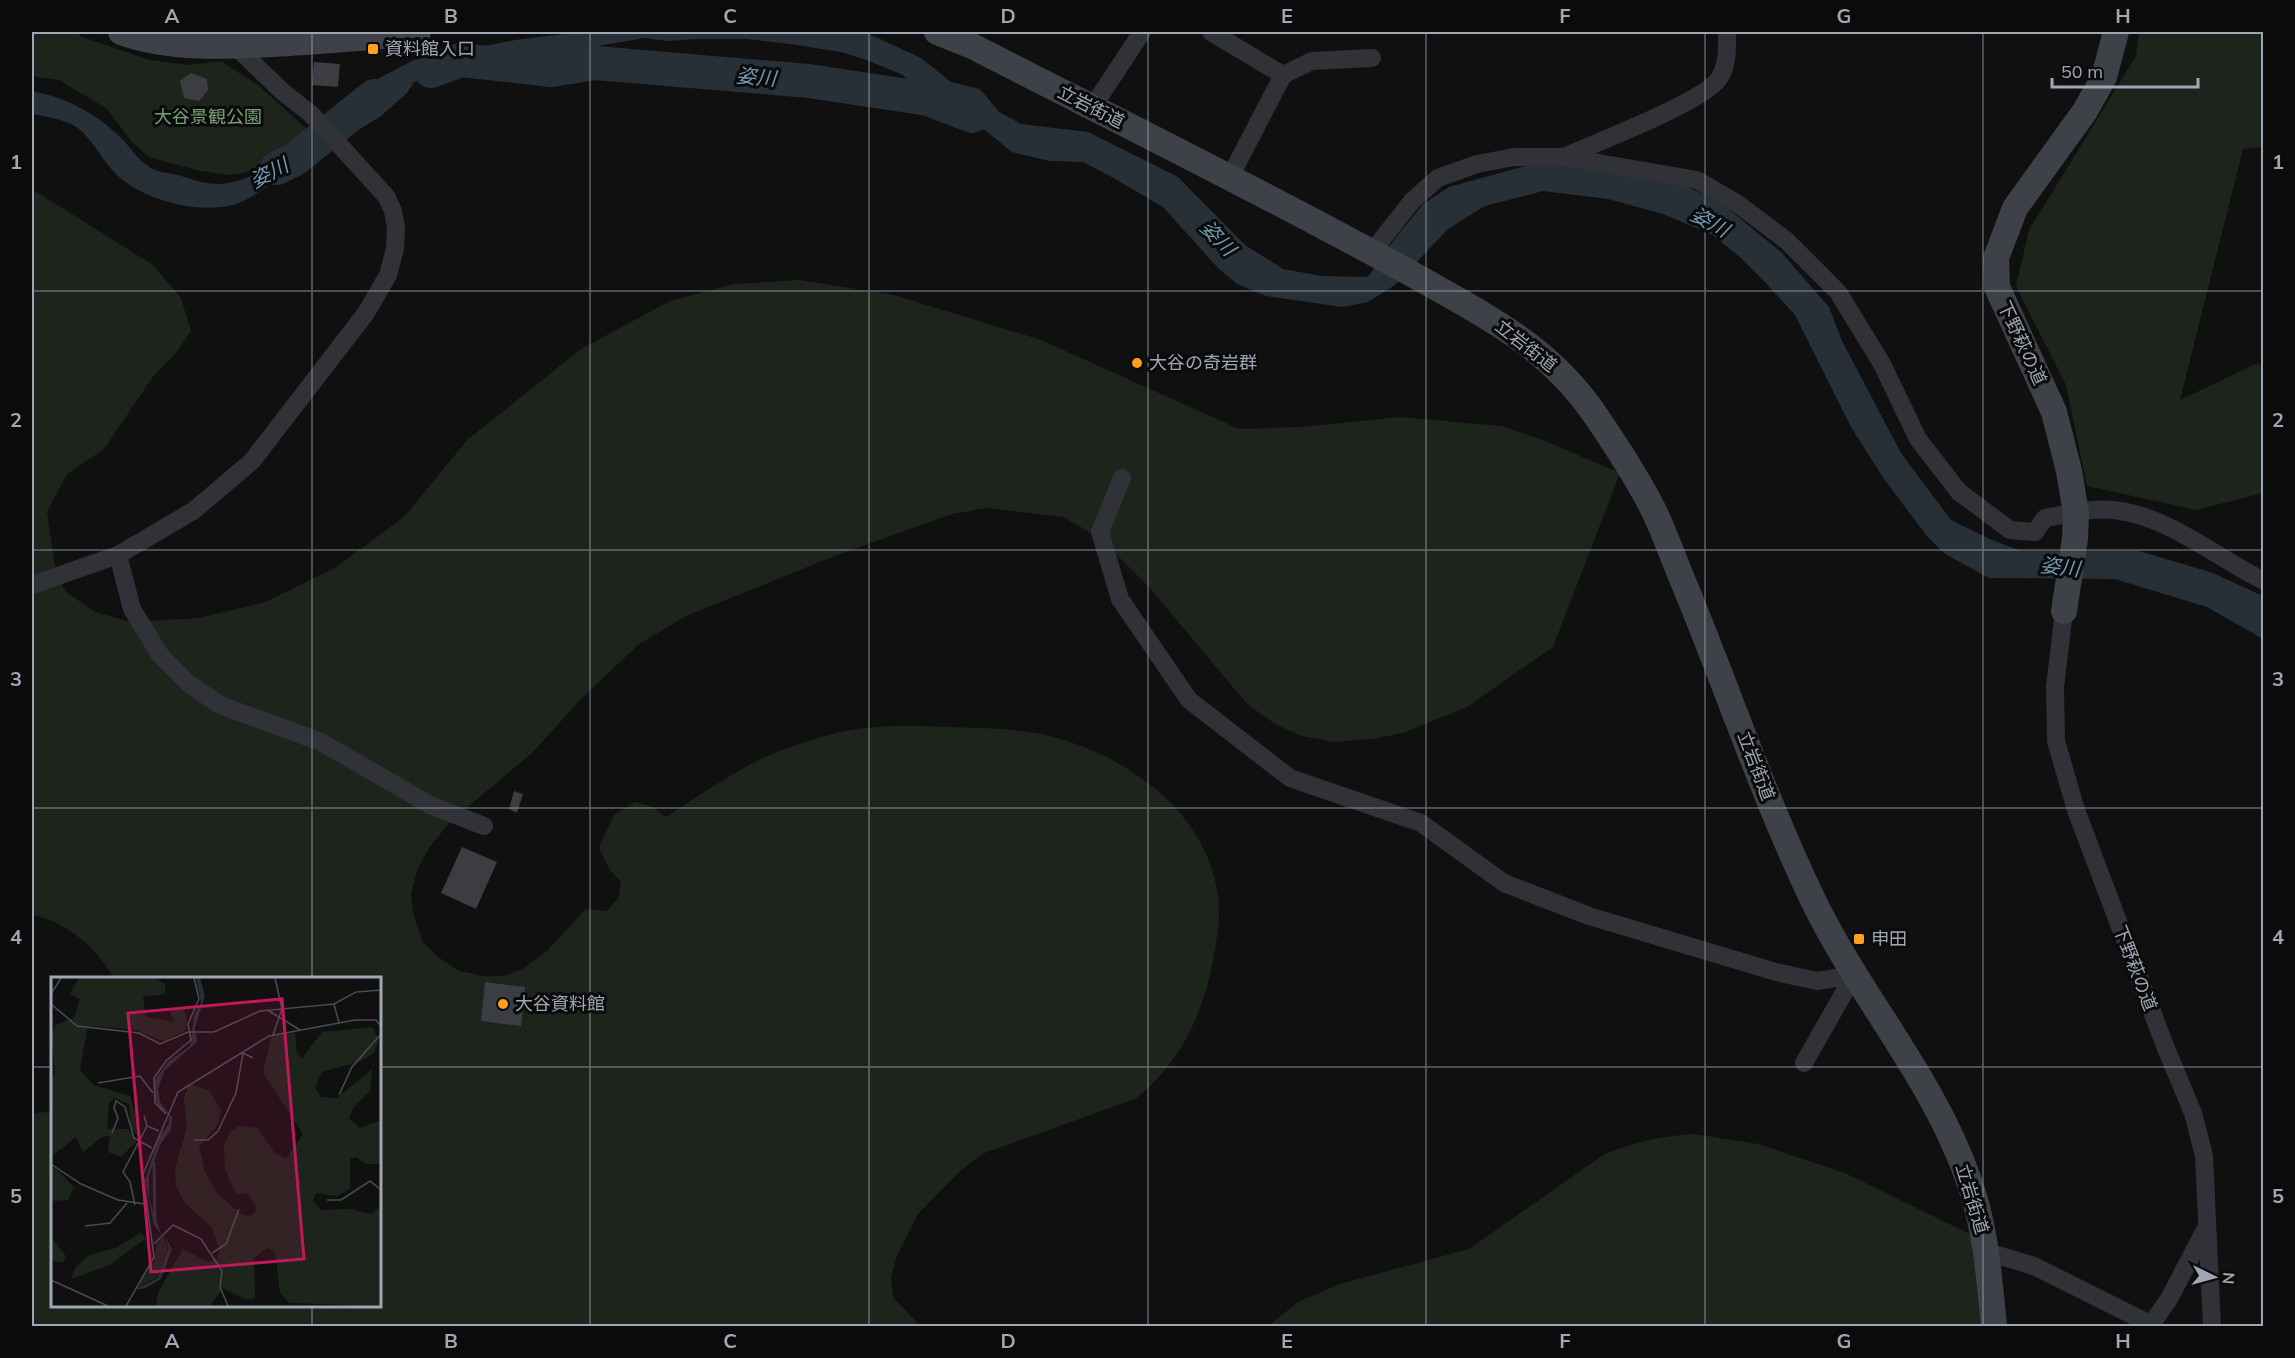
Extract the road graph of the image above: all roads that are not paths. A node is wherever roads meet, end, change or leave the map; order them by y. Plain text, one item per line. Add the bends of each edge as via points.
1 (121, 32) edge
2 (418, 32) edge
3 (937, 32) edge
4 (1142, 32) edge
5 (1211, 32) edge
6 (1727, 32) edge
7 (2116, 32) edge
8 (235, 46) junction
9 (1372, 58) dead end
10 (1283, 75) junction
11 (1092, 108) junction
12 (1564, 157) junction
13 (1230, 177) junction
14 (1372, 252) junction
15 (1122, 478) dead end
16 (2076, 513) junction
17 (118, 555) junction
18 (2264, 581) edge
19 (32, 585) edge
20 (2064, 611) joint
21 (484, 826) dead end
22 (1854, 975) junction
23 (1804, 1064) dead end
24 (2206, 1228) junction
25 (1987, 1252) junction
26 (1994, 1326) edge
27 (2152, 1326) edge
28 (2212, 1326) edge

1 - 8 street via 158,41
2 - 8 street
3 - 11 street, 立岩街道
4 - 11 street
5 - 10 street
6 - 12 street via 1727,57 1720,78 1698,97
7 - 16 street, 下野萩の道 via 2104,77 2085,111 2015,208 1996,258 1996,287 2054,412
8 - 17 street via 311,114 386,196 396,227 388,276 366,314 252,461 193,511
9 - 10 street via 1312,61
10 - 13 street
11 - 13 street, 立岩街道
12 - 14 street via 1514,157 1477,164 1438,178 1412,201
12 - 16 street via 1697,180 1738,204 1787,241 1838,292 1882,364 1917,439 1959,492 2010,530 2036,532 2045,518
13 - 14 street, 立岩街道
14 - 22 street, 立岩街道 via 1506,328 1542,354 1580,394 1621,454 1654,512 1795,862
15 - 22 street via 1100,532 1120,599 1189,700 1290,778 1421,823 1504,883 1589,916 1776,972 1817,981
16 - 18 street via 2112,510 2148,517
16 - 20 street, 下野萩の道
17 - 19 street
17 - 21 street via 132,609 160,655 189,684 220,705 321,742 430,805
20 - 24 street, 下野萩の道 via 2055,687 2056,741 2076,810 2193,1113 2204,1156
22 - 23 street
22 - 25 street, 立岩街道 via 1935,1103 1969,1179
24 - 27 street
24 - 28 street, 下野萩の道
25 - 26 street, 立岩街道
25 - 27 street via 2034,1266

